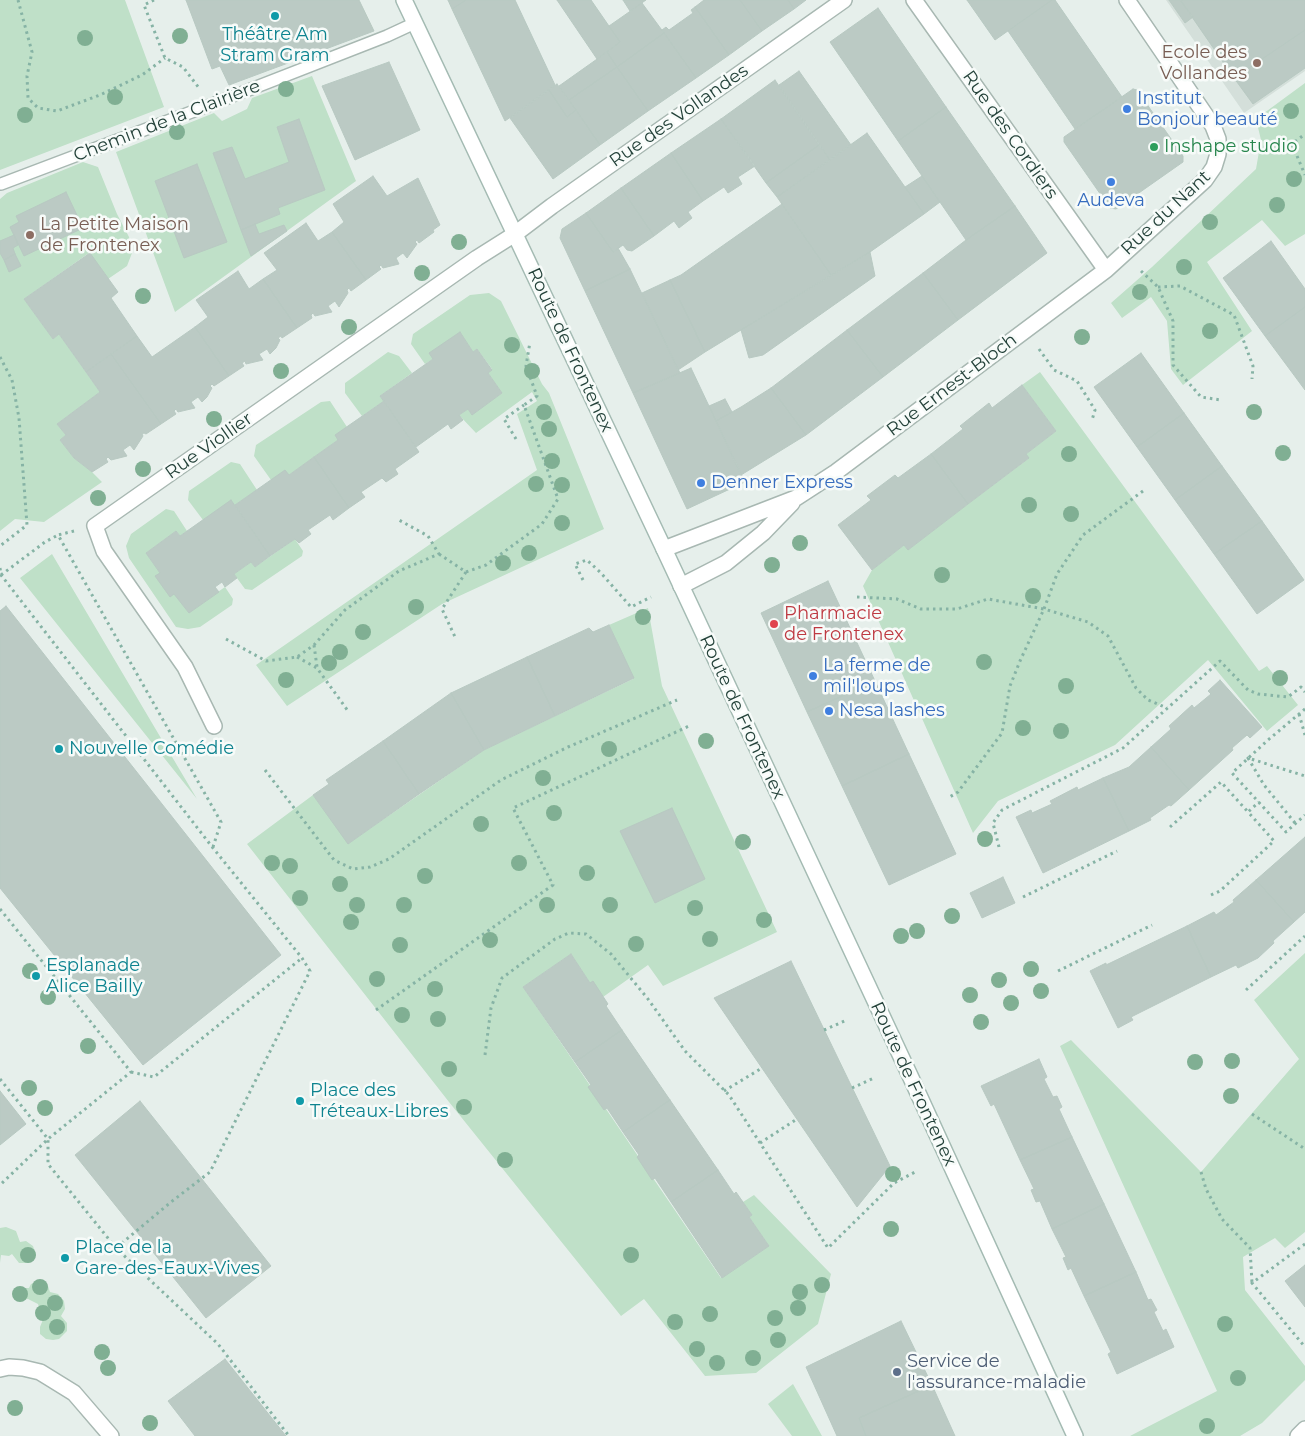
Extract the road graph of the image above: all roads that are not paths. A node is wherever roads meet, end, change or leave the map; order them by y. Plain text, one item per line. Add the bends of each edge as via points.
1 (404, 0) edge
2 (844, 0) edge
3 (914, 0) edge
4 (1127, 0) edge
5 (415, 23) junction
6 (1, 184) edge
7 (515, 234) junction
8 (1106, 270) junction
9 (796, 498) junction
10 (664, 549) junction
11 (680, 586) junction
12 (214, 726) dead end
13 (0, 1369) edge
14 (1305, 1429) edge
15 (111, 1436) edge
16 (1076, 1436) edge
17 (1298, 1436) edge

1 - 5 street, Route de Frontenex
2 - 7 street, Rue des Vollandes
3 - 8 street, Rue des Cordiers
4 - 8 street, Rue du Nant via 1213,126 1218,139 1218,154 1205,180
5 - 6 lane, Chemin de la Clairière
5 - 7 street, Route de Frontenex
7 - 10 street, Route de Frontenex
7 - 12 street, Rue Viollier via 95,526 104,551 186,667
8 - 9 street, Rue Ernest-Bloch via 836,472
9 - 10 street, Rue Ernest-Bloch
9 - 11 street, Rue Ernest-Bloch via 763,533 726,563
10 - 11 street, Route de Frontenex
11 - 16 street, Route de Frontenex
13 - 15 street via 23,1368 40,1372 74,1393
14 - 17 street

